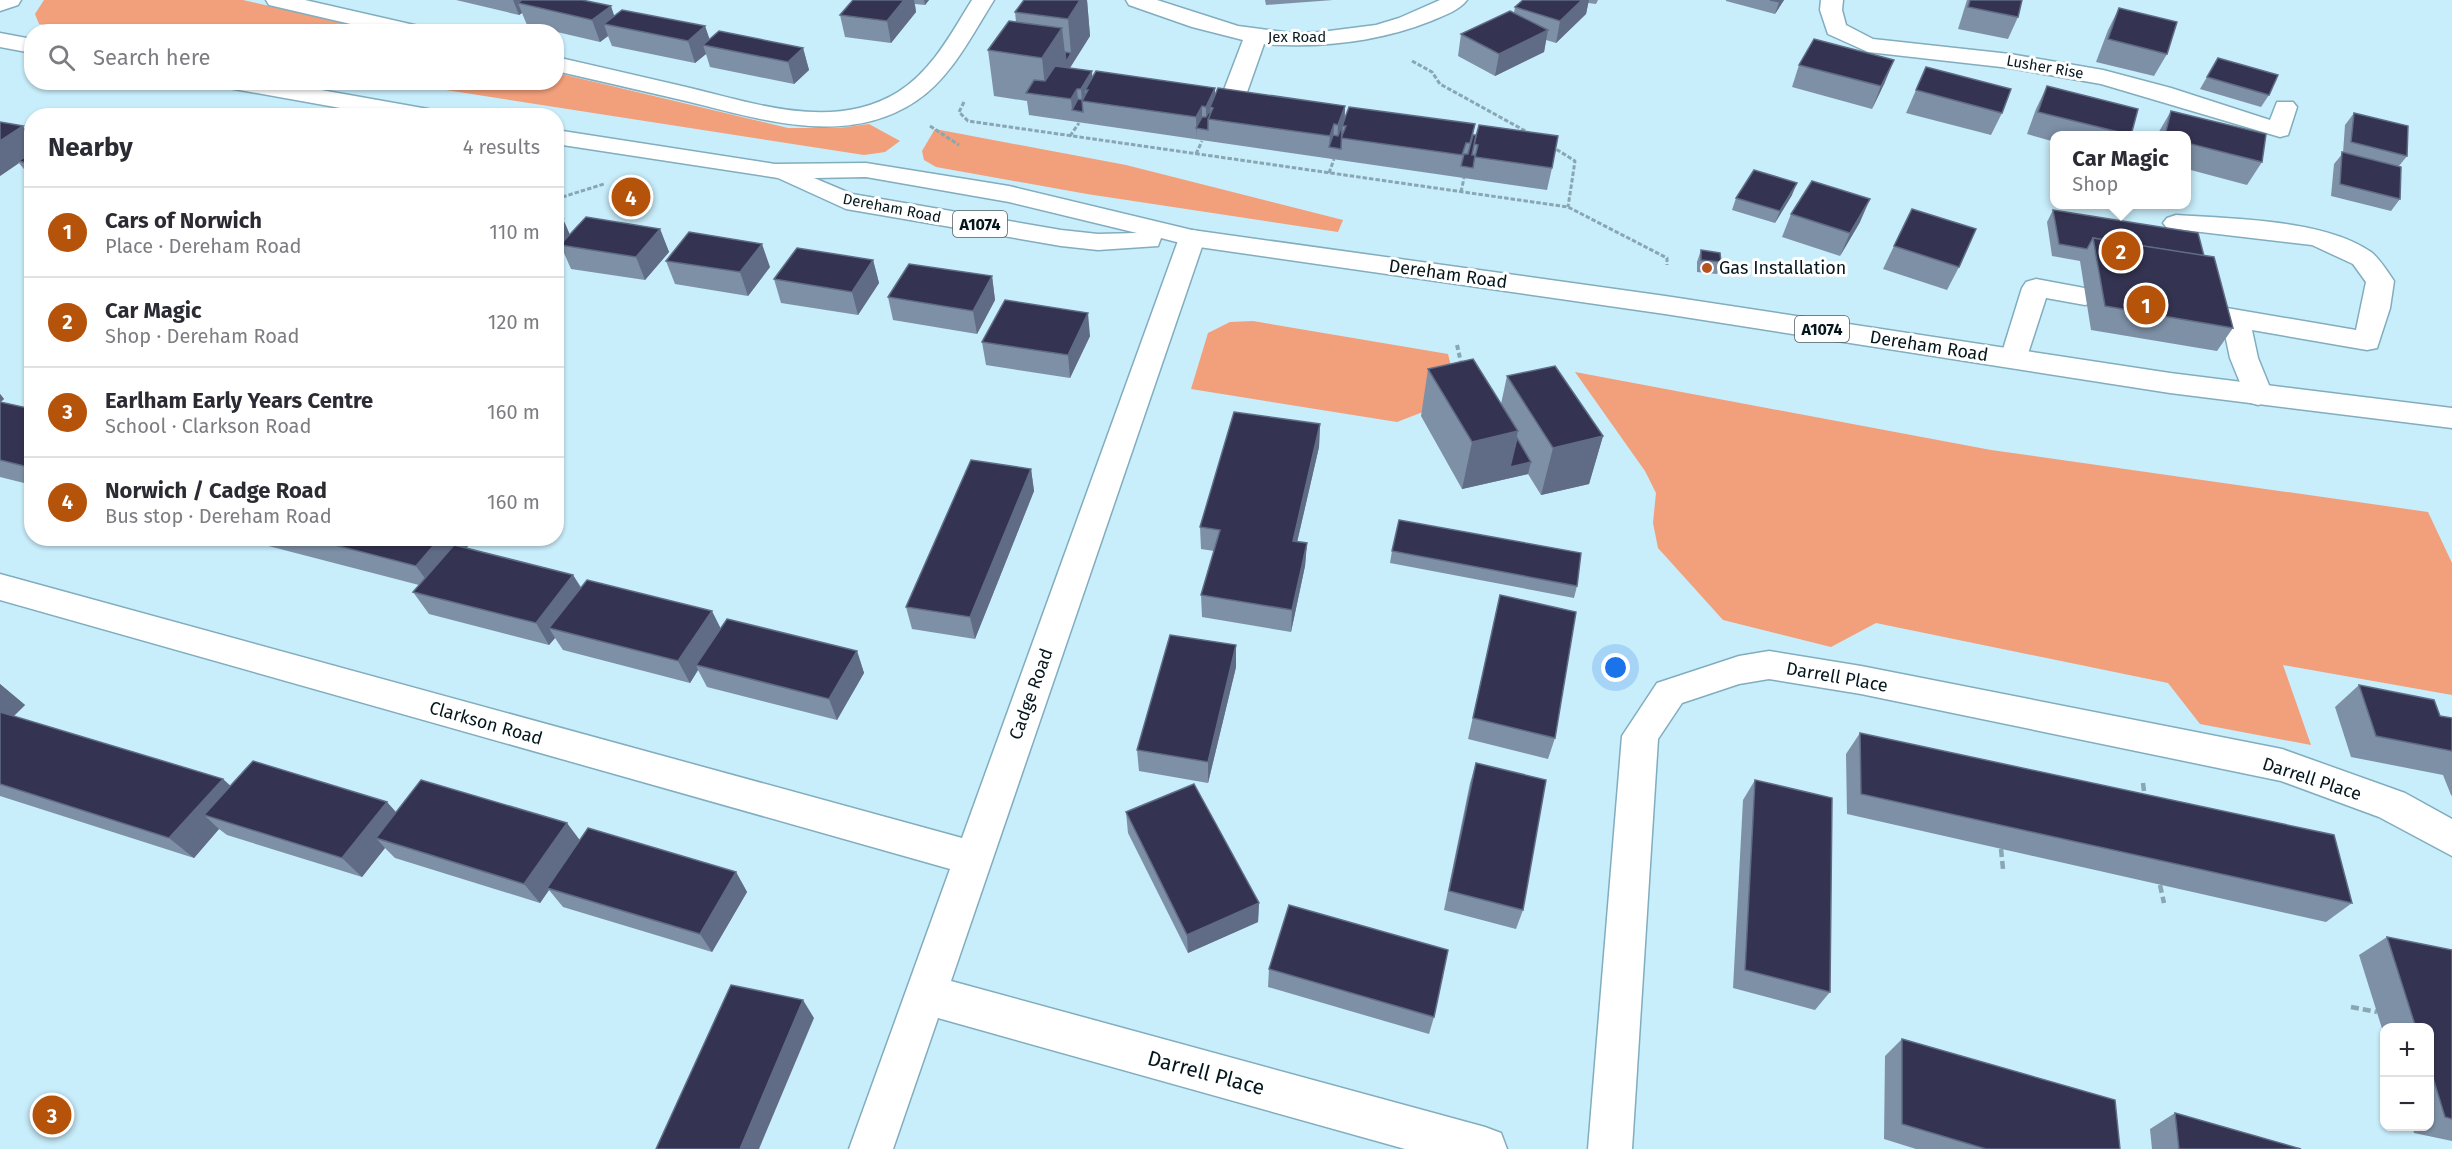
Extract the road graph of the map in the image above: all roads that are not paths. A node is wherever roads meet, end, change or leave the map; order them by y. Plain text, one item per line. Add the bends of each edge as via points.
1 (10, 0) edge
2 (277, 0) edge
3 (983, 0) edge
4 (1137, 0) edge
5 (1456, 0) edge
6 (1832, 0) edge
7 (0, 5) edge
8 (380, 24) edge
9 (1256, 36) junction
10 (0, 40) edge
11 (24, 44) edge
12 (564, 66) edge
13 (280, 90) edge
14 (1234, 95) edge
15 (382, 108) edge
16 (2280, 129) dead end
17 (564, 138) edge
18 (775, 171) junction
19 (2175, 223) dead end
20 (1192, 238) junction
21 (2085, 296) dead end
22 (2208, 314) edge
23 (2236, 318) junction
24 (2014, 359) junction
25 (2258, 395) junction
26 (2452, 418) edge
27 (0, 587) edge
28 (2452, 839) edge
29 (972, 858) junction
30 (927, 995) junction
31 (871, 1149) edge
32 (1485, 1149) edge
33 (1610, 1149) edge

1 - 7 main road
2 - 8 main road
3 - 12 main road via 932,77 906,98 854,117 789,119
4 - 9 main road, Jex Road via 1211,26
5 - 9 main road, Jex Road via 1409,23 1367,33
6 - 16 main road, Lusher Rise via 1836,29 1868,45 2010,61 2103,77
9 - 14 main road
10 - 11 main road
13 - 15 main road
17 - 18 main road, Dereham Road / A1074
18 - 20 main road, Dereham Road / A1074 via 866,170 899,175 1009,194
18 - 20 main road, Dereham Road / A1074 via 846,201 1061,238 1098,242
19 - 23 main road via 2318,238 2361,258 2380,281 2367,341
20 - 24 main road, Dereham Road / A1074 via 1665,304
20 - 29 main road, Cadge Road
21 - 24 main road via 2036,288
22 - 23 main road
23 - 25 main road via 2244,358
24 - 25 main road, Dereham Road / A1074
25 - 26 main road, Dereham Road / A1074
27 - 29 main road, Clarkson Road
28 - 33 main road, Darrell Place via 2392,805 2282,765 1861,680 1769,665 1739,670 1670,693 1640,736
29 - 30 main road, Cadge Road
30 - 31 main road, Cadge Road
30 - 32 main road, Darrell Place

